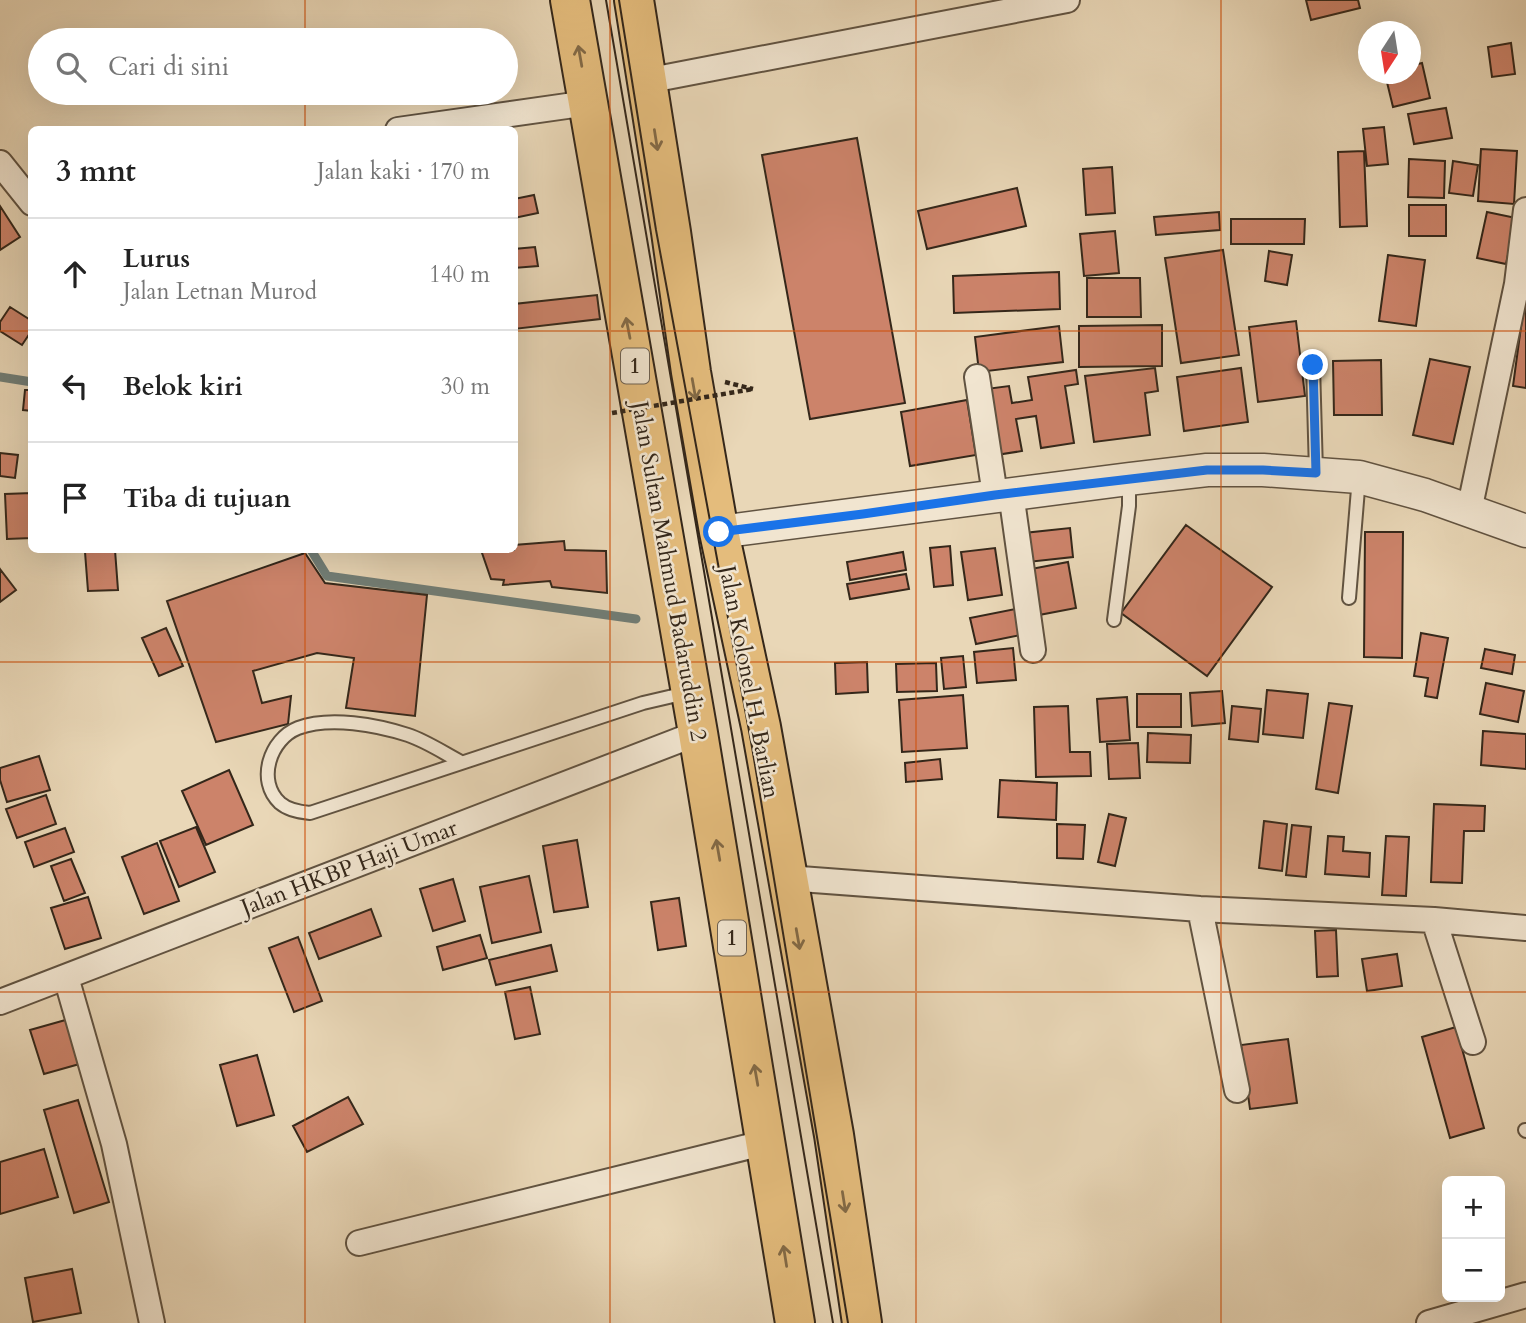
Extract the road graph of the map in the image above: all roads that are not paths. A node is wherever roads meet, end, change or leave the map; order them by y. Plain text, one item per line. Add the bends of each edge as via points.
1 (570, 0) edge
2 (634, 0) edge
3 (1067, 0) edge
4 (646, 81) junction
5 (589, 103) junction
6 (426, 126) edge
7 (0, 163) edge
8 (28, 198) edge
9 (1526, 210) edge
10 (1313, 365) dead end
11 (977, 377) dead end
12 (1316, 473) junction
13 (1359, 477) junction
14 (1129, 479) junction
15 (1003, 494) junction
16 (1469, 510) junction
17 (1526, 531) edge
18 (719, 532) junction
19 (1349, 598) dead end
20 (1114, 620) dead end
21 (1033, 650) dead end
22 (690, 692) junction
23 (698, 733) junction
24 (461, 761) junction
25 (787, 878) junction
26 (1200, 909) junction
27 (1434, 920) junction
28 (1526, 928) edge
29 (66, 977) junction
30 (0, 1002) edge
31 (1473, 1042) dead end
32 (1237, 1090) dead end
33 (767, 1142) junction
34 (359, 1243) dead end
35 (1526, 1295) edge
36 (152, 1323) edge
37 (795, 1323) edge
38 (862, 1323) edge
39 (1429, 1323) edge

5 -> 1 highway, Jalan Sultan Mahmud Badaruddin 2 / 1
2 - 4 highway, Jalan Kolonel H. Barlian
3 - 4 street
4 -> 18 highway, Jalan Kolonel H. Barlian
5 - 6 street
22 -> 5 highway, Jalan Sultan Mahmud Badaruddin 2 / 1
7 - 8 street
9 - 16 street via 1517,284
10 - 12 lane
11 - 15 street
12 - 13 street
12 - 14 street via 1207,470
13 - 16 street
13 - 19 lane
14 - 15 street
14 - 20 lane
15 - 18 street
15 - 21 street
16 - 17 street
18 - 25 highway, Jalan Kolonel H. Barlian via 761,727
22 - 23 highway, Jalan Sultan Mahmud Badaruddin 2 / 1
22 - 24 lane
23 - 29 street, Jalan HKBP Haji Umar
33 -> 23 highway, Jalan Sultan Mahmud Badaruddin 2 / 1
24 - 24 lane via 310,813 281,804 268,779 273,749 282,737 299,728 327,723 410,736
25 - 26 street
25 -> 38 highway, Jalan Kolonel H. Barlian via 834,1135
26 - 27 street
26 - 32 street
27 - 28 street
27 - 31 street
29 - 30 street, Jalan HKBP Haji Umar
29 - 36 street via 114,1144
33 - 34 street
37 -> 33 highway, 1
35 - 39 street

